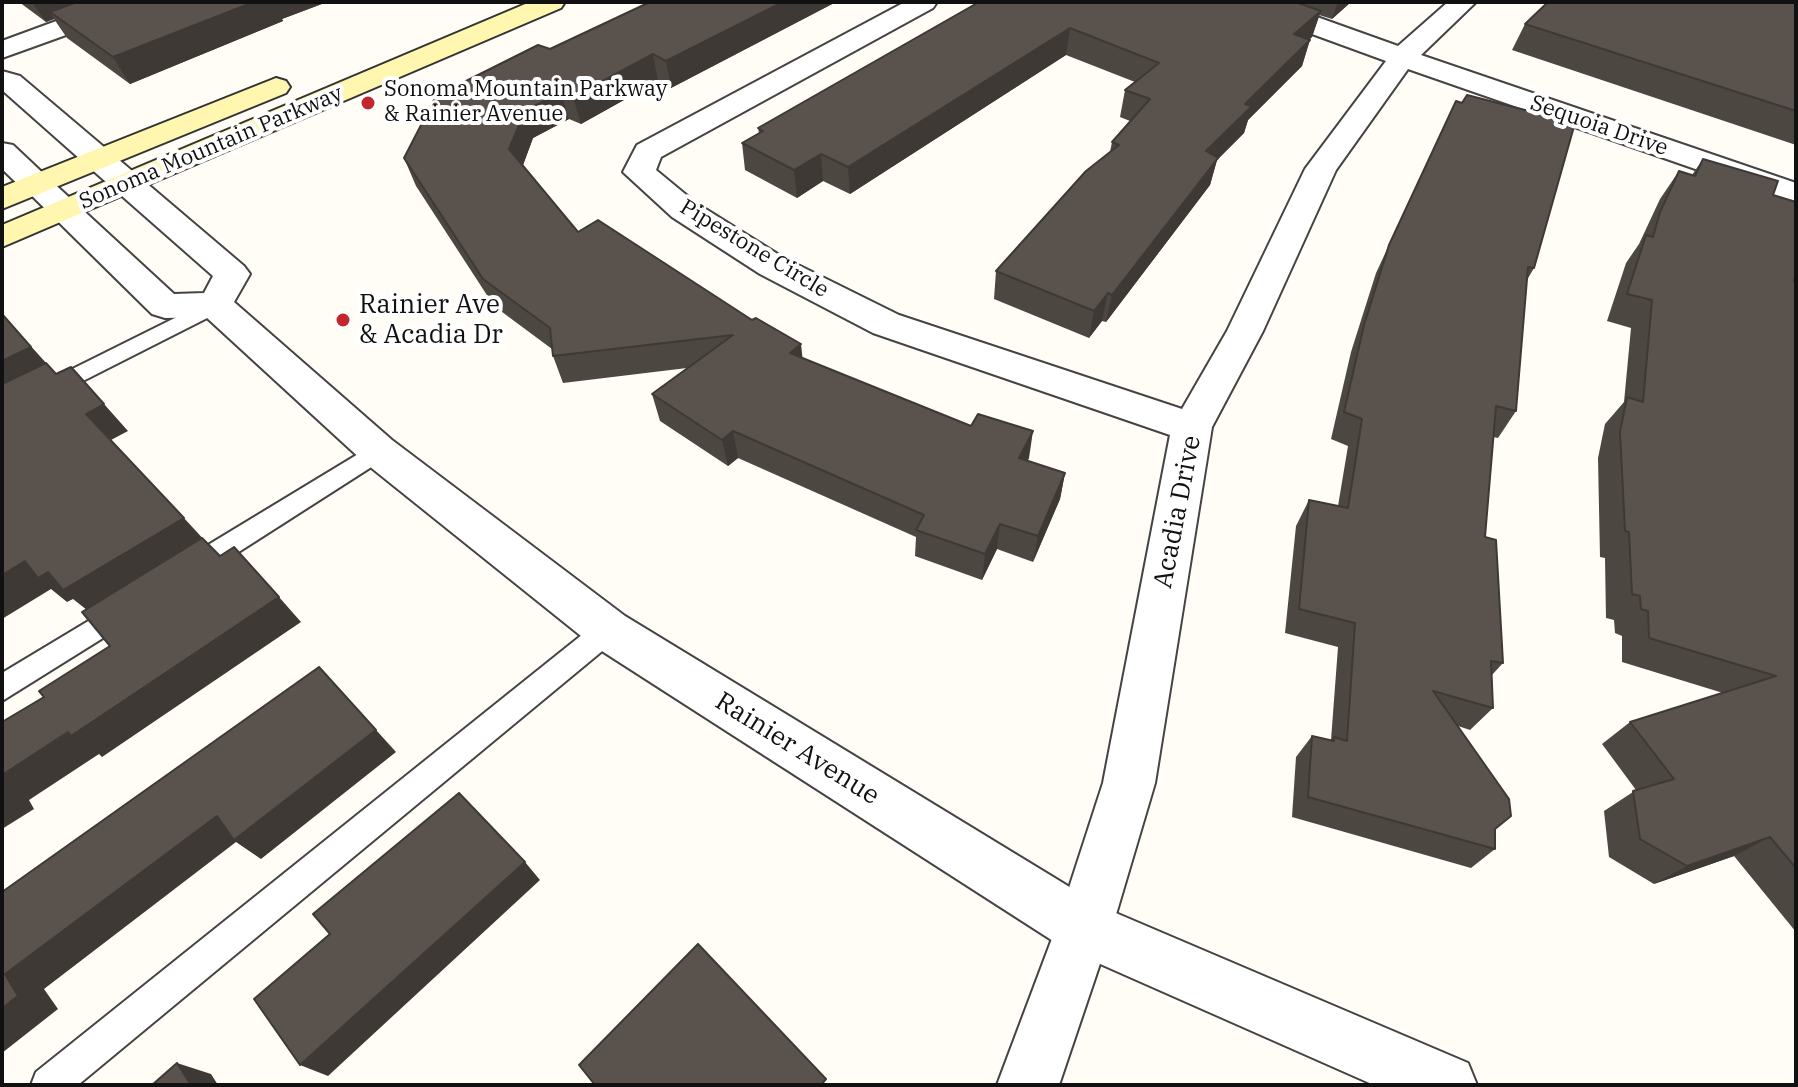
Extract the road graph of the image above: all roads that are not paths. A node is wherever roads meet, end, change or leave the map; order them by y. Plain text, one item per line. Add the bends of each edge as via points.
1 (132, 2) edge
2 (552, 2) edge
3 (924, 2) edge
4 (1250, 2) edge
5 (1463, 2) edge
6 (2, 50) edge
7 (1403, 57) junction
8 (297, 78) dead end
9 (2, 80) edge
10 (2, 152) edge
11 (100, 160) junction
12 (127, 183) junction
13 (37, 185) junction
14 (1796, 194) edge
15 (2, 199) edge
16 (64, 210) junction
17 (2, 237) edge
18 (215, 305) junction
19 (2, 414) edge
20 (1192, 427) junction
21 (378, 451) junction
22 (171, 581) edge
23 (145, 598) edge
24 (608, 630) junction
25 (2, 688) edge
26 (1084, 928) junction
27 (49, 1085) edge
28 (1028, 1085) edge
29 (1446, 1085) edge

1 - 6 street
2 - 12 main road, Sonoma Mountain Parkway
3 - 20 street, Pipestone Circle via 648,152 639,172 684,210 772,266 886,324
4 - 7 street
5 - 7 street, Acadia Drive
7 - 14 street, Sequoia Drive
7 - 20 street, Acadia Drive via 1321,169 1245,331
8 - 11 main road, Sonoma Mountain Parkway
9 - 11 street
10 - 13 street
11 - 12 street
11 - 13 main road, Sonoma Mountain Parkway
12 - 16 main road, Sonoma Mountain Parkway
12 - 18 street via 232,274
13 - 15 main road, Sonoma Mountain Parkway
13 - 16 street
16 - 17 main road, Sonoma Mountain Parkway
16 - 18 street via 165,306
18 - 19 lane
18 - 21 street, Rainier Avenue
20 - 26 street, Acadia Drive via 1129,783
21 - 22 lane
21 - 24 street, Rainier Avenue
23 - 25 lane
24 - 26 street, Rainier Avenue
24 - 27 lane
26 - 28 street, Acadia Drive
26 - 29 street, Rainier Avenue

